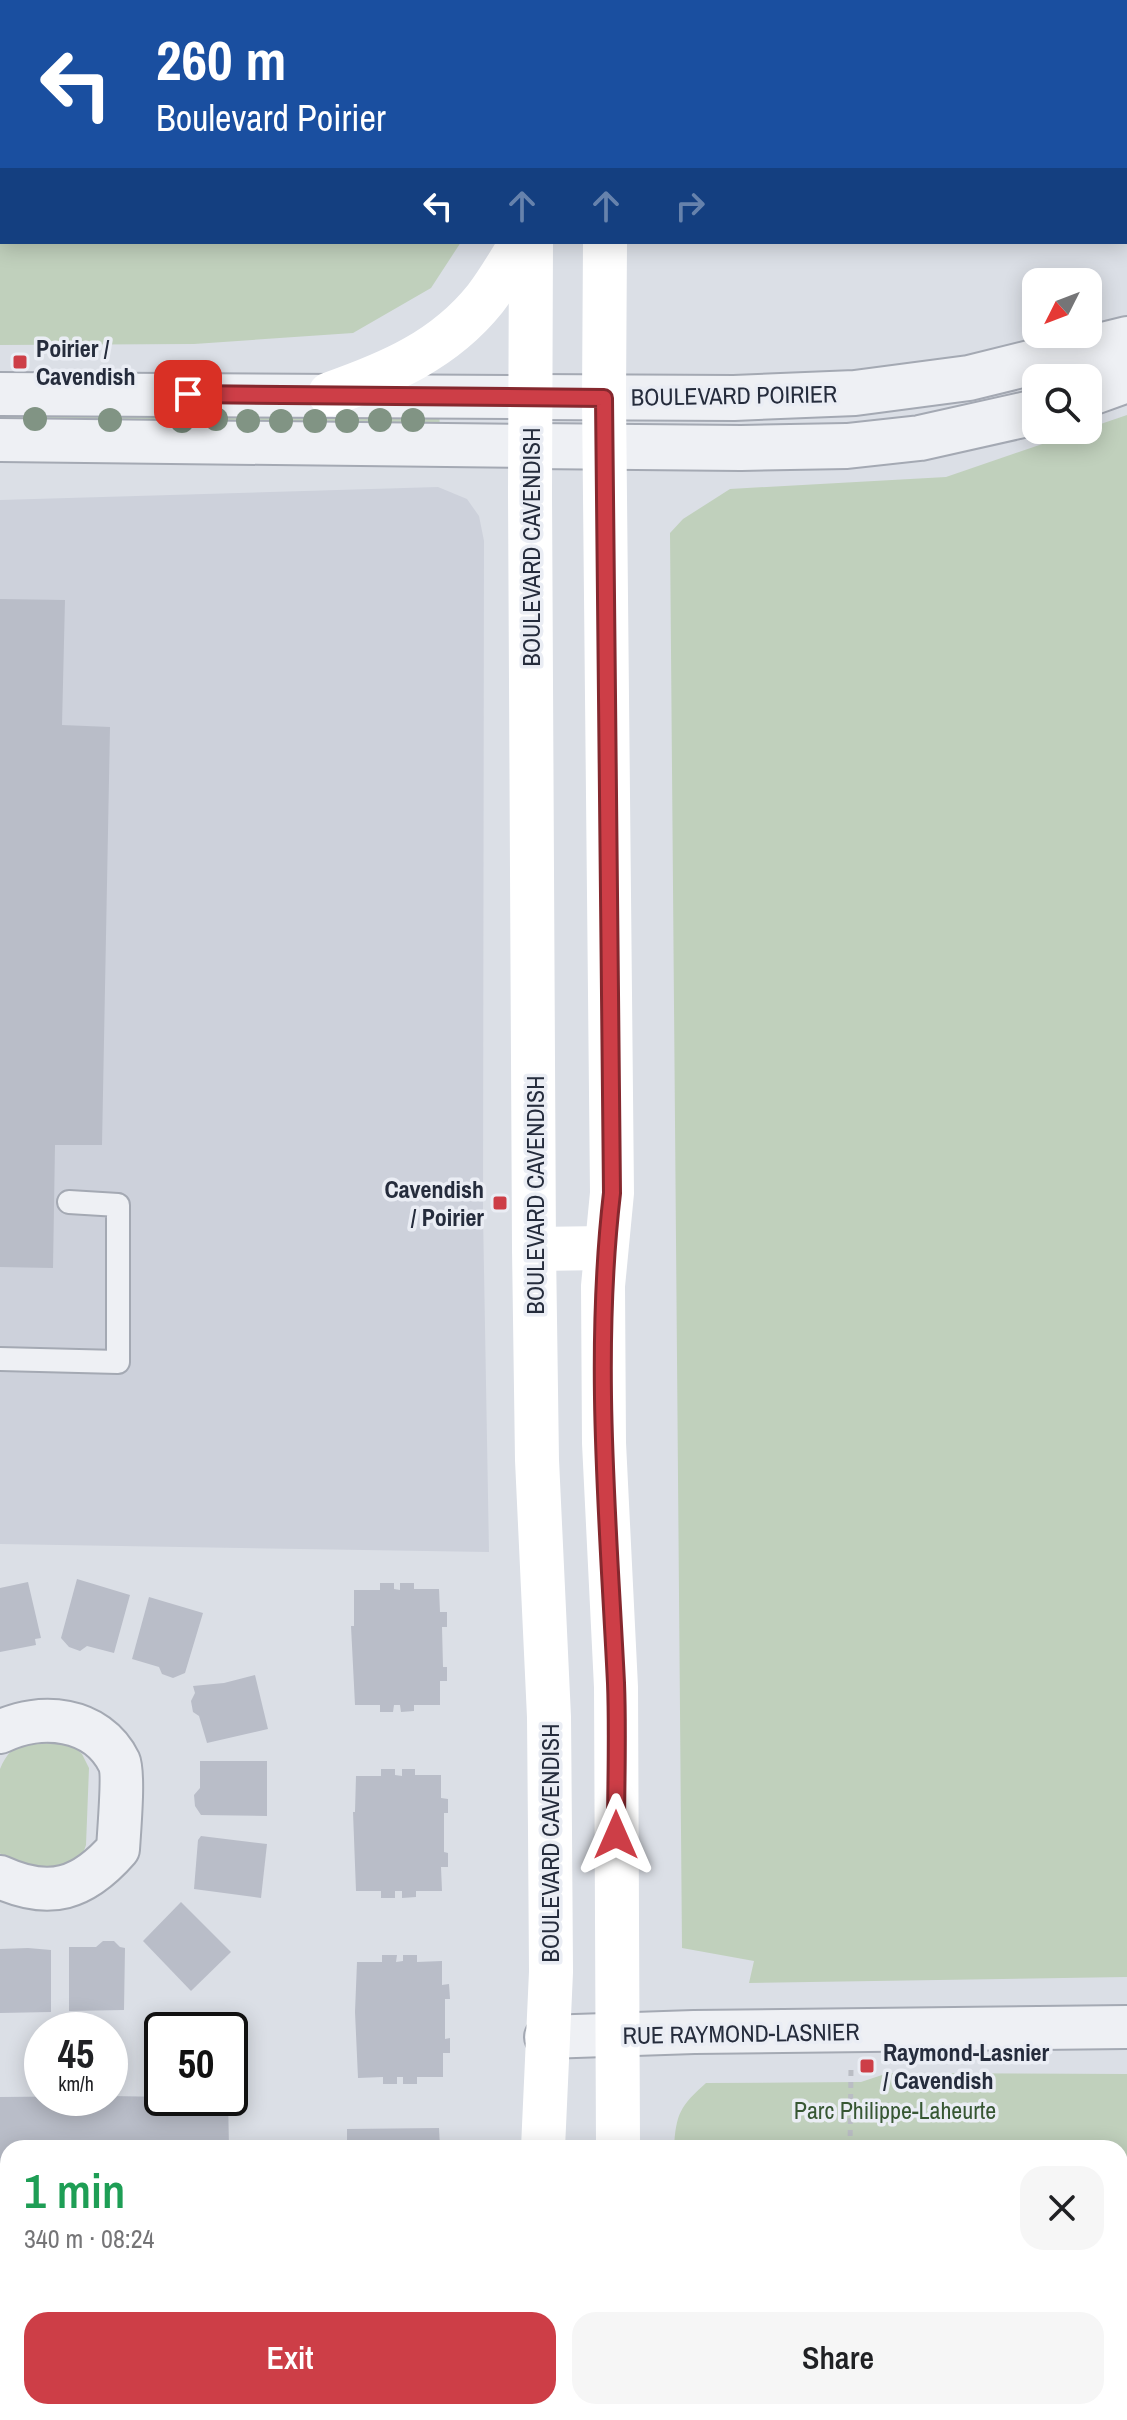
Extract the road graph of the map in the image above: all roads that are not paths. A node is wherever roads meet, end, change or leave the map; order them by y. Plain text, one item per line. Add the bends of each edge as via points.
1 (521, 244) edge
2 (531, 244) edge
3 (605, 244) edge
4 (1127, 339) edge
5 (1127, 380) edge
6 (1102, 389) edge
7 (0, 394) edge
8 (330, 394) junction
9 (532, 397) junction
10 (604, 398) junction
11 (1022, 416) edge
12 (0, 440) edge
13 (532, 446) junction
14 (604, 447) junction
15 (69, 1202) dead end
16 (606, 1248) junction
17 (534, 1249) junction
18 (0, 1359) edge
19 (0, 1732) edge
20 (0, 1877) edge
21 (1127, 2027) edge
22 (618, 2035) junction
23 (546, 2037) junction
24 (543, 2140) edge
25 (618, 2140) edge

1 - 8 main road via 487,296 450,336 399,367
2 - 9 main road, BOULEVARD CAVENDISH
3 - 10 main road
4 - 10 street, BOULEVARD POIRIER via 969,378 890,389 815,397
5 - 6 street
7 - 8 street, BOULEVARD POIRIER
8 - 9 street, BOULEVARD POIRIER
9 - 10 street, BOULEVARD POIRIER
9 - 13 main road, BOULEVARD CAVENDISH
10 - 14 main road
11 - 14 street, BOULEVARD POIRIER via 885,443
12 - 13 street, BOULEVARD POIRIER
13 - 14 street, BOULEVARD POIRIER
13 - 17 main road, BOULEVARD CAVENDISH
14 - 16 main road via 612,1193
15 - 18 lane via 118,1205 118,1362
16 - 17 main road
16 - 22 main road via 604,1443 616,1687
17 - 23 main road, BOULEVARD CAVENDISH via 549,1717 551,1972
19 - 20 street via 48,1719 77,1725 102,1741 120,1764 118,1849 99,1871 47,1891
21 - 22 street, RUE RAYMOND-LASNIER
22 - 23 street, RUE RAYMOND-LASNIER
22 - 25 main road
23 - 24 main road, BOULEVARD CAVENDISH

